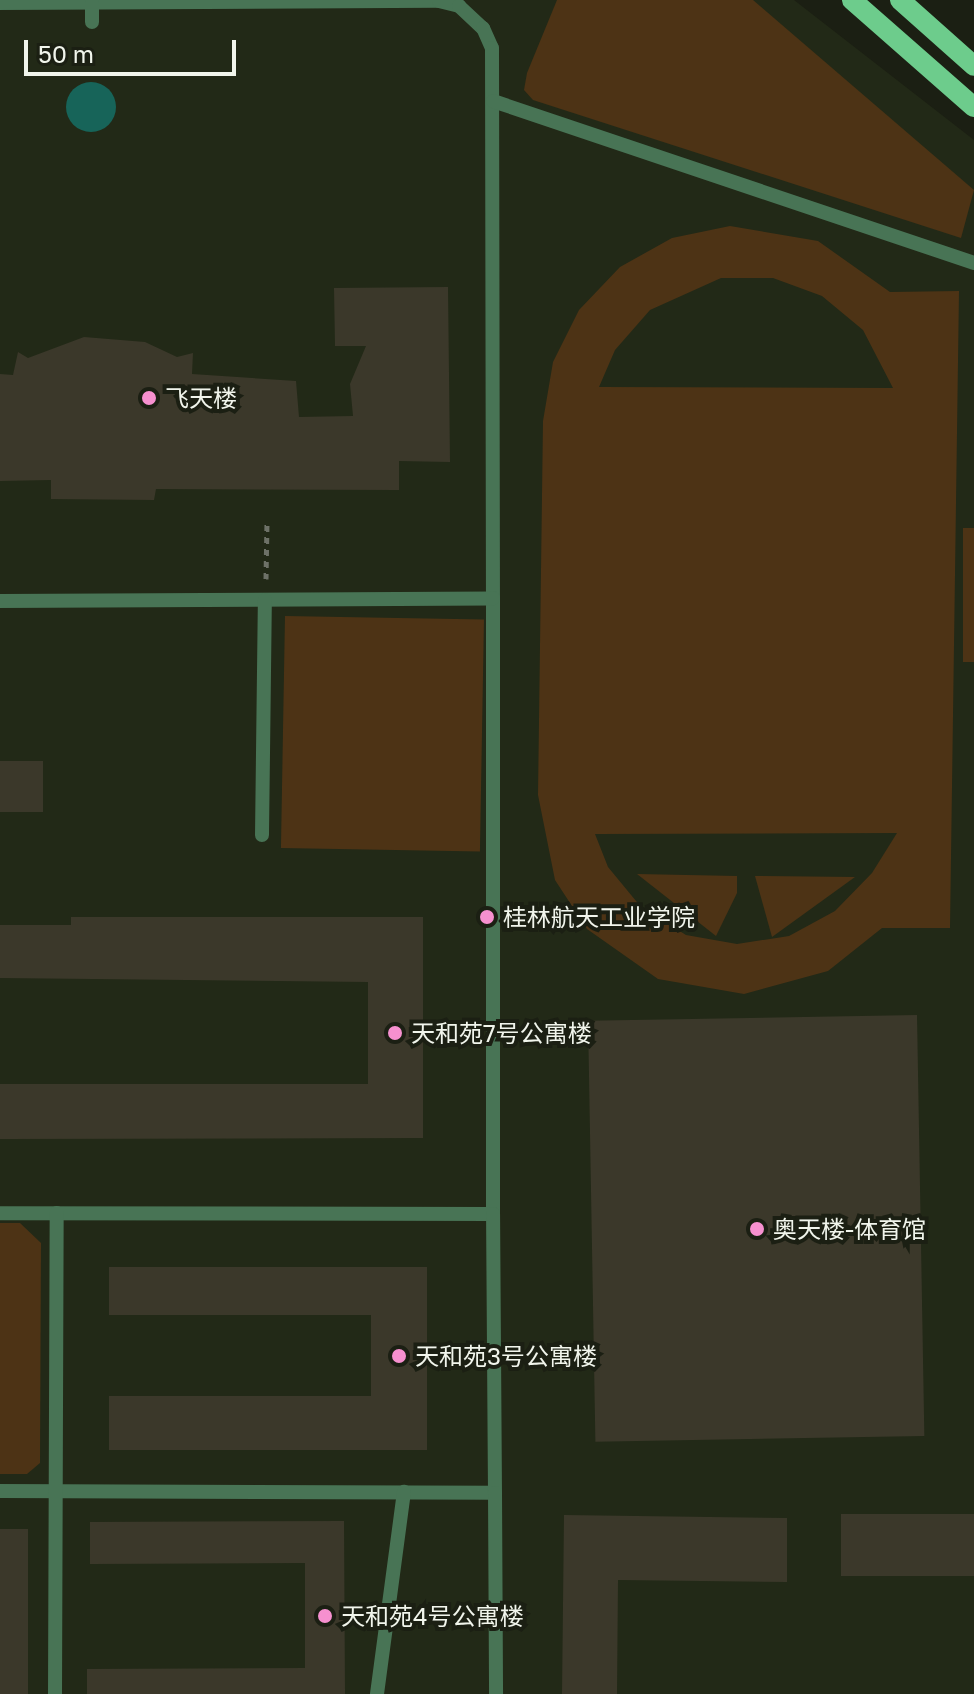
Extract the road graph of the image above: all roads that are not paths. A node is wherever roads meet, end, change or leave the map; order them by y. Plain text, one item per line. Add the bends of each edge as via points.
1 (852, 0) edge
2 (900, 0) edge
3 (132, 1) edge
4 (51, 2) edge
5 (0, 3) edge
6 (92, 3) junction
7 (92, 22) dead end
8 (974, 66) edge
9 (493, 101) junction
10 (974, 107) edge
11 (974, 263) edge
12 (493, 598) junction
13 (265, 600) junction
14 (0, 601) edge
15 (262, 835) dead end
16 (0, 1213) edge
17 (57, 1213) junction
18 (493, 1214) junction
19 (0, 1491) edge
20 (58, 1491) junction
21 (404, 1492) junction
22 (495, 1493) junction
23 (55, 1694) edge
24 (377, 1694) edge
25 (496, 1694) edge

1 - 10 main road
2 - 8 main road
3 - 6 lane
3 - 9 lane via 448,2 488,36
4 - 5 lane
4 - 6 lane
6 - 7 lane
9 - 11 lane
9 - 12 lane
12 - 13 lane
12 - 18 lane
13 - 14 lane
13 - 15 lane
16 - 17 lane
17 - 18 lane
17 - 20 lane
18 - 22 lane
19 - 20 lane
20 - 21 lane
20 - 23 lane
21 - 22 lane
21 - 24 lane
22 - 25 lane

